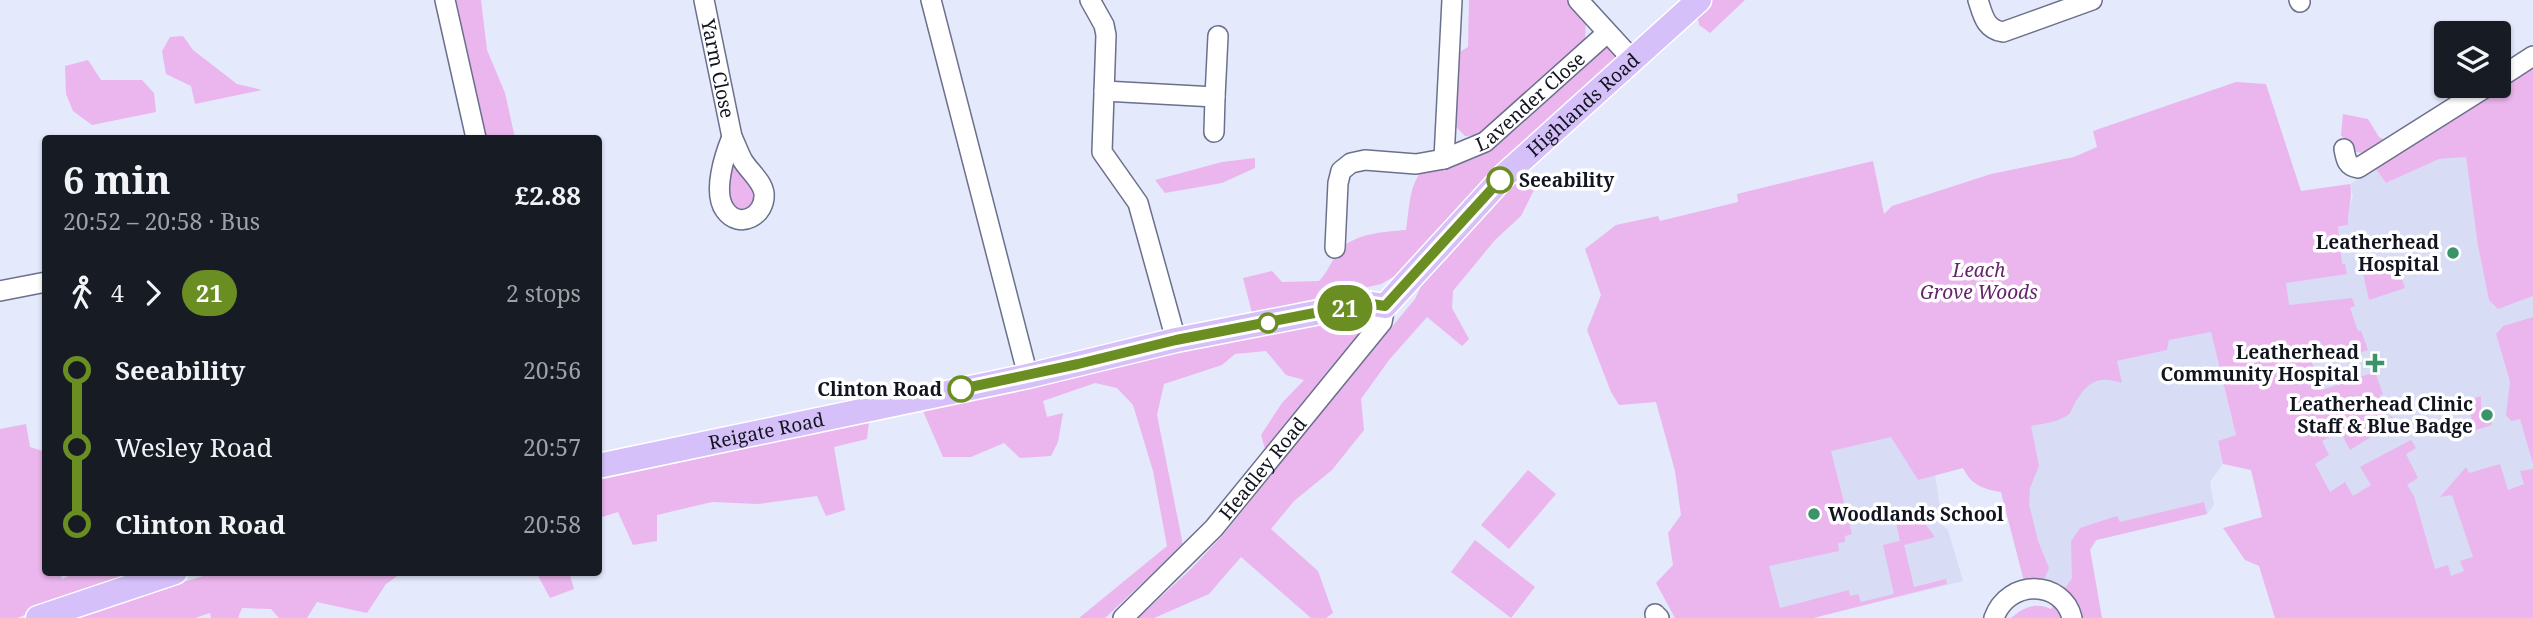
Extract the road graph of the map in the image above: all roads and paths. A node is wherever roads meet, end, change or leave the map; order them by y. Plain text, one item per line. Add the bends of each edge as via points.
1 (445, 0) edge
2 (704, 0) edge
3 (930, 0) edge
4 (1090, 0) edge
5 (1452, 0) edge
6 (1578, 0) edge
7 (1699, 0) edge
8 (1978, 0) edge
9 (2092, 0) edge
10 (1607, 33) junction
11 (1218, 36) dead end
12 (2533, 56) edge
13 (1632, 59) junction
14 (2511, 70) edge
15 (1104, 90) junction
16 (1215, 97) junction
17 (2469, 98) edge
18 (1214, 132) dead end
19 (475, 135) edge
20 (732, 136) dead end
21 (2344, 149) dead end
22 (1444, 159) junction
23 (1335, 248) dead end
24 (42, 283) edge
25 (0, 291) edge
26 (1385, 306) junction
27 (1176, 340) junction
28 (1028, 376) junction
29 (602, 465) edge
30 (163, 576) edge
31 (38, 618) edge
32 (1123, 618) edge
33 (1994, 618) edge
34 (2072, 618) edge

1 - 19 street
2 - 20 street, Yarm Close
3 - 28 street
4 - 15 street via 1106,35
5 - 22 street, Lavender Close
6 - 10 street
7 - 13 main road, Highlands Road
8 - 9 street via 1986,23 2003,32
10 - 13 street
10 - 22 street, Lavender Close via 1485,142
11 - 16 street
12 - 14 street
13 - 26 main road, Highlands Road via 1506,175
15 - 16 street
15 - 27 street via 1102,152 1138,203
16 - 18 street
17 - 21 street via 2358,169 2346,161
22 - 23 street, Lavender Close via 1416,164 1365,160 1341,171
24 - 25 street
26 - 27 main road, Reigate Road via 1366,303
26 - 32 street, Headley Road via 1382,322 1214,528
27 - 28 main road, Reigate Road
28 - 29 main road, Reigate Road
30 - 31 main road
33 - 34 street via 1998,608 2021,588 2049,592 2063,601

